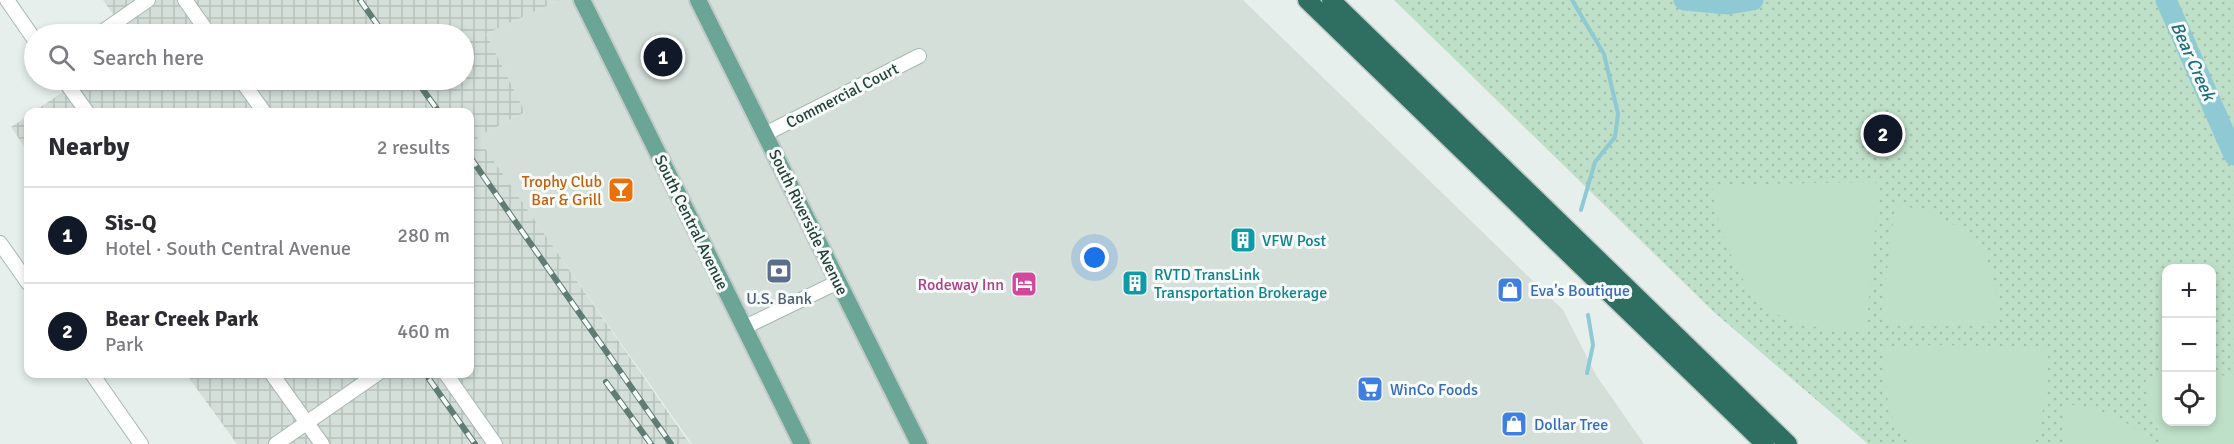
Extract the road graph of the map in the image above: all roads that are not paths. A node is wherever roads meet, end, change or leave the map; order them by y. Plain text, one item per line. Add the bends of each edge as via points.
1 (7, 0) edge
2 (148, 0) edge
3 (185, 0) edge
4 (582, 0) edge
5 (698, 0) edge
6 (1307, 0) edge
7 (1331, 0) edge
8 (113, 24) edge
9 (202, 24) edge
10 (24, 25) edge
11 (918, 56) dead end
12 (71, 90) edge
13 (248, 90) edge
14 (84, 108) edge
15 (261, 108) edge
16 (765, 134) junction
17 (0, 243) edge
18 (24, 277) edge
19 (838, 282) junction
20 (744, 327) junction
21 (95, 378) edge
22 (276, 378) edge
23 (371, 378) edge
24 (449, 378) edge
25 (307, 422) junction
26 (141, 444) edge
27 (276, 444) edge
28 (322, 444) edge
29 (495, 444) edge
30 (802, 444) edge
31 (919, 444) edge
32 (1765, 444) edge
33 (1788, 444) edge

1 - 10 street
2 - 8 street
3 - 9 street
4 - 20 main road, South Central Avenue
5 - 16 main road, South Riverside Avenue
6 - 32 highway
7 - 33 highway
11 - 16 street, Commercial Court
12 - 14 street
13 - 15 street
16 - 19 main road, South Riverside Avenue
17 - 18 street
19 - 20 street
19 - 31 main road, South Riverside Avenue
20 - 30 main road, South Central Avenue
21 - 26 street
22 - 25 street
23 - 25 street
24 - 29 street
25 - 27 street
25 - 28 street

